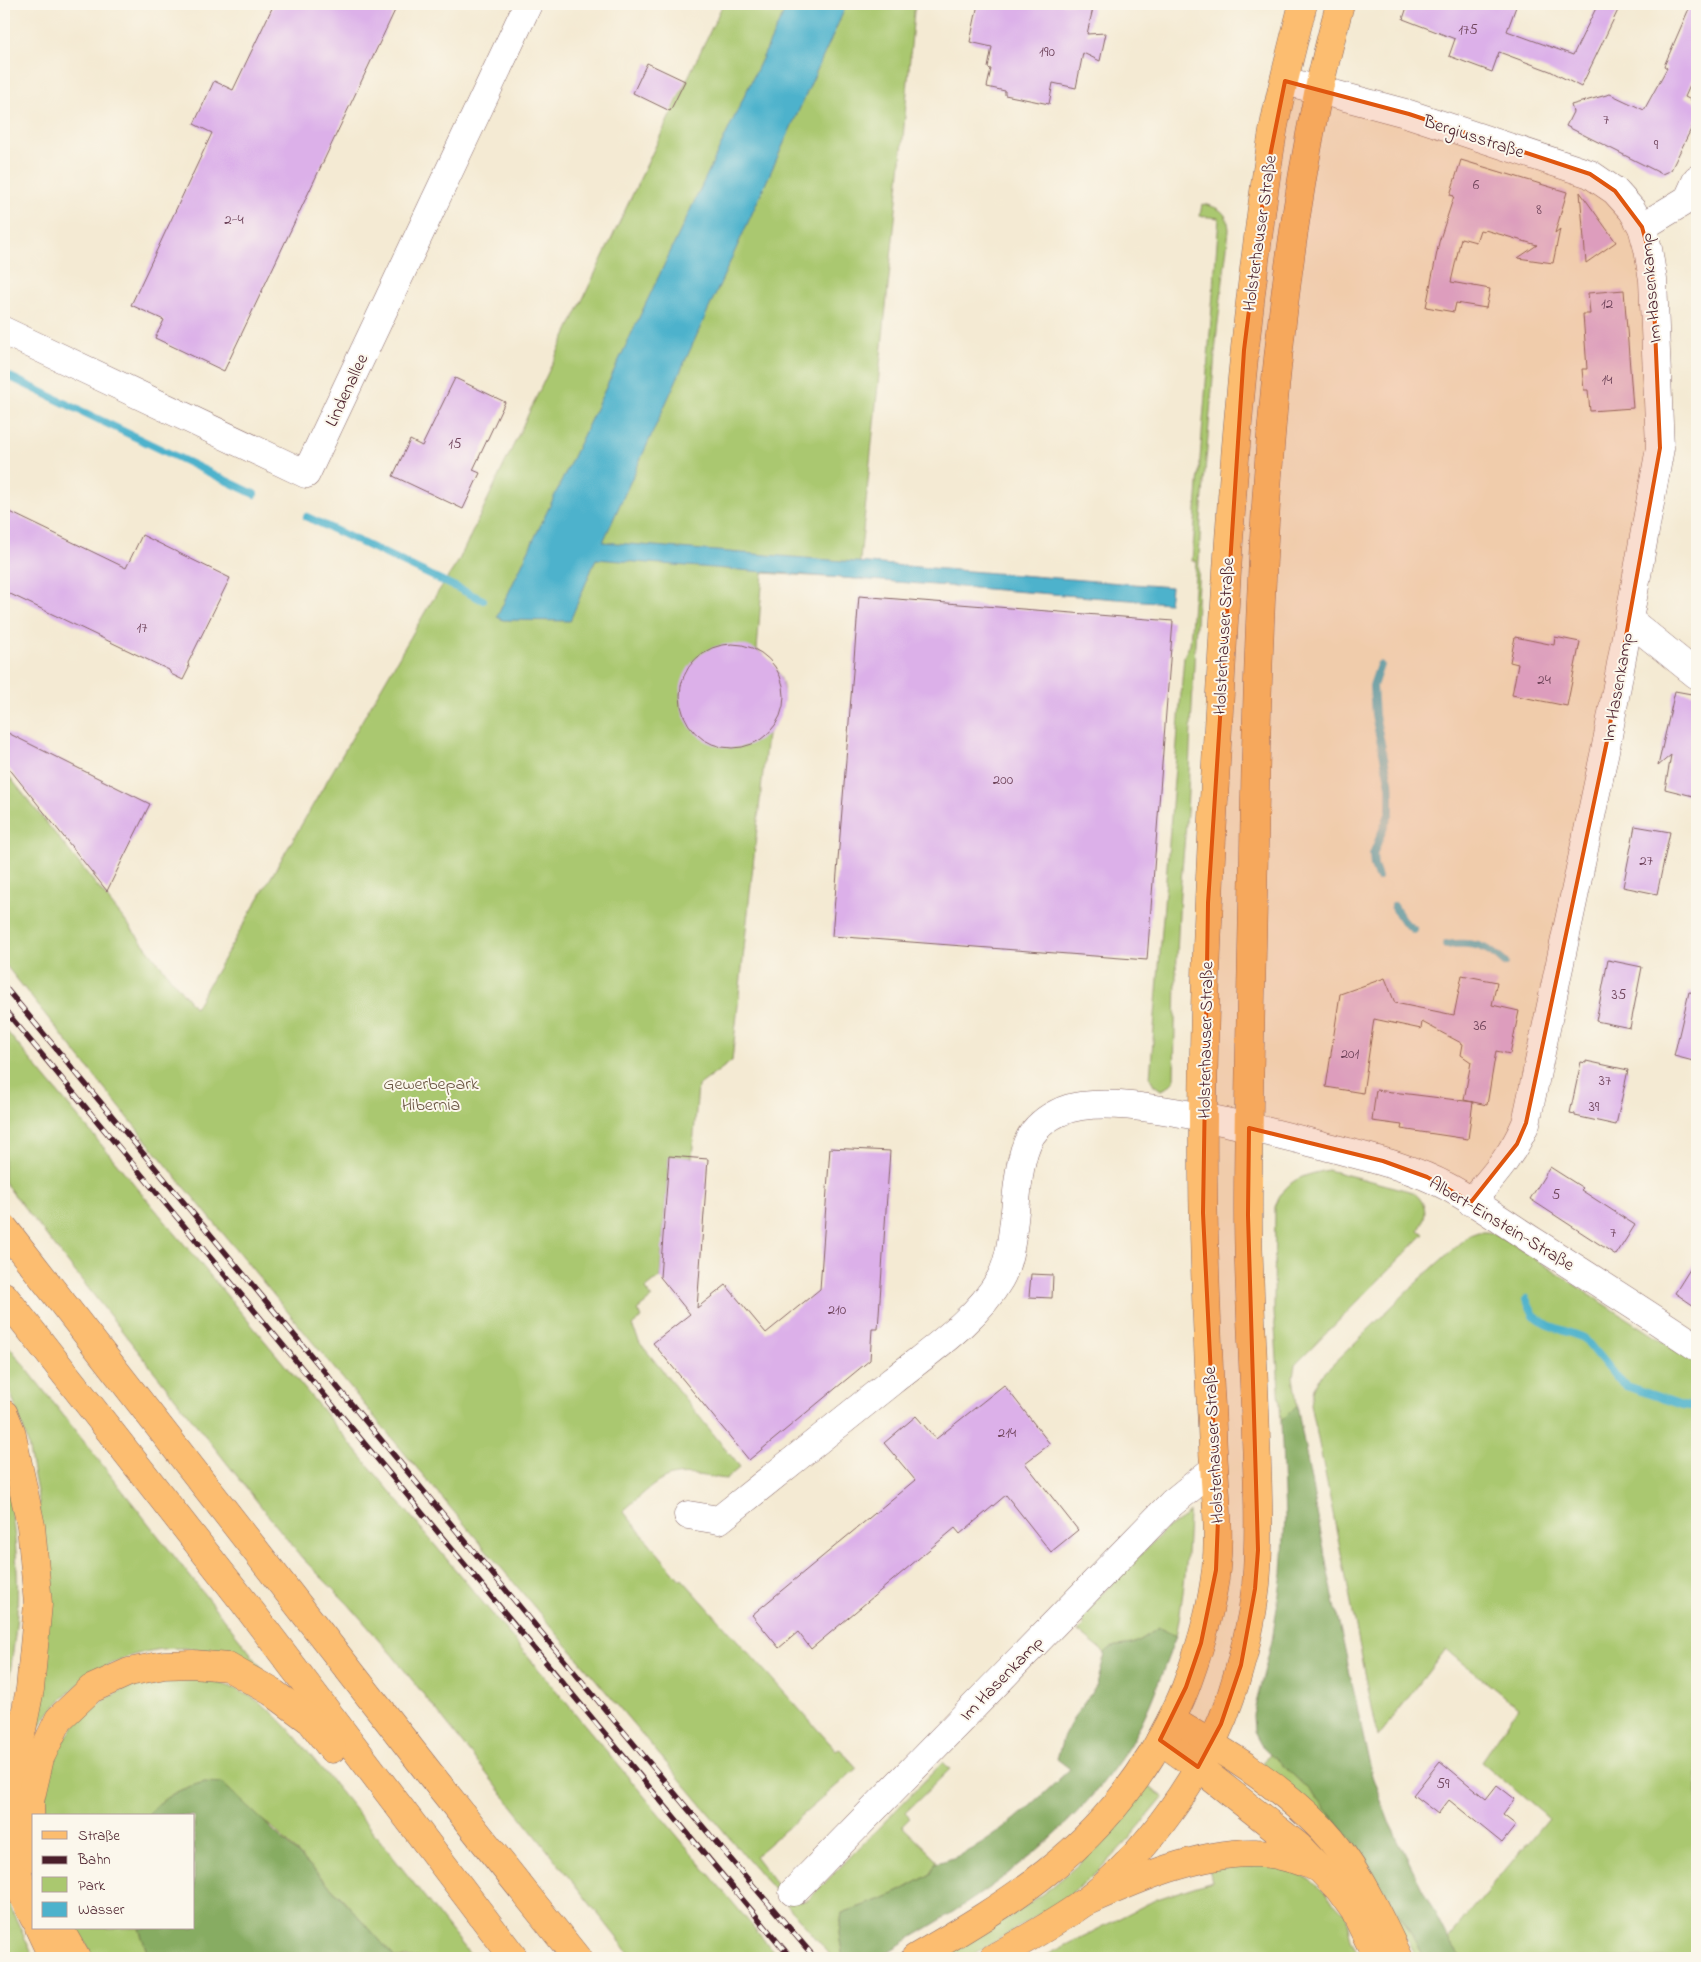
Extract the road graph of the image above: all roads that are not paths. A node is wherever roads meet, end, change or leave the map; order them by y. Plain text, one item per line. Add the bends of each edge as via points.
1 (528, 4) edge
2 (1304, 4) edge
3 (1340, 4) edge
4 (1285, 81) junction
5 (1318, 90) junction
6 (1694, 193) edge
7 (1642, 227) junction
8 (4, 331) edge
9 (1629, 620) junction
10 (1697, 675) edge
11 (1203, 1117) junction
12 (1249, 1128) junction
13 (1472, 1202) junction
14 (4, 1228) edge
15 (4, 1296) edge
16 (1697, 1347) edge
17 (4, 1414) edge
18 (1214, 1468) junction
19 (688, 1515) dead end
20 (1165, 1730) junction
21 (1211, 1744) junction
22 (1198, 1767) junction
23 (32, 1851) edge
24 (1322, 1870) junction
25 (793, 1892) dead end
26 (1081, 1904) junction
27 (32, 1914) edge
28 (40, 1930) edge
29 (60, 1930) edge
30 (494, 1933) junction
31 (53, 1958) edge
32 (76, 1958) edge
33 (514, 1958) edge
34 (577, 1958) edge
35 (915, 1958) edge
36 (994, 1958) edge
37 (1378, 1958) edge
38 (1398, 1958) edge

1 - 8 street, Lindenallee via 306,474
2 - 4 main road, Holsterhauser Straße
3 - 5 main road, Holsterhauser Straße
4 - 5 street, Bergiusstraße
4 - 11 main road, Holsterhauser Straße via 1266,176 1244,350 1231,504 1208,903
5 - 7 street, Bergiusstraße via 1409,114 1590,174 1615,191
5 - 12 main road, Holsterhauser Straße via 1295,224 1281,336 1265,529 1256,710
6 - 7 street, Im Hasenkamp
7 - 9 street, Im Hasenkamp via 1653,280 1660,448
9 - 10 street
9 - 13 street, Im Hasenkamp via 1607,741 1526,1123 1505,1162
11 - 12 street, Albert-Einstein-Straße
11 - 18 main road, Holsterhauser Straße via 1203,1213
11 - 19 street, Albert-Einstein-Straße via 1141,1107 1081,1106 1064,1110 1043,1122 1029,1138 1022,1158 1006,1266 982,1304 968,1319 719,1520
12 - 13 street, Albert-Einstein-Straße via 1383,1161 1427,1177
12 - 21 main road, Holsterhauser Straße via 1248,1215 1258,1485 1256,1589 1230,1701
13 - 16 street, Albert-Einstein-Straße
14 - 34 main road
15 - 30 main road via 243,1601
17 - 27 main road via 11,1431 31,1526 38,1604 30,1689 8,1823 23,1895
18 - 20 main road, Holsterhauser Straße via 1218,1519 1216,1570 1201,1643 1186,1687
18 - 25 street, Im Hasenkamp via 1172,1503
20 - 21 main road
20 - 22 main road
20 - 35 main road, Holsterhauser Straße via 1131,1785 1085,1841 1008,1902
21 - 22 main road, Holsterhauser Straße
21 - 38 main road via 1256,1772 1321,1829 1361,1884
22 - 24 main road via 1298,1846
22 - 26 main road, Holsterhauser Straße via 1152,1835 1119,1871
23 - 30 main road via 30,1802 40,1758 59,1719 91,1689 129,1672 164,1664 228,1667 272,1692 311,1721 451,1899
24 - 26 main road via 1299,1860 1272,1854 1221,1854 1136,1881
24 - 37 main road via 1354,1910
26 - 36 main road, Holsterhauser Straße
28 - 31 main road
29 - 32 main road
30 - 33 main road

